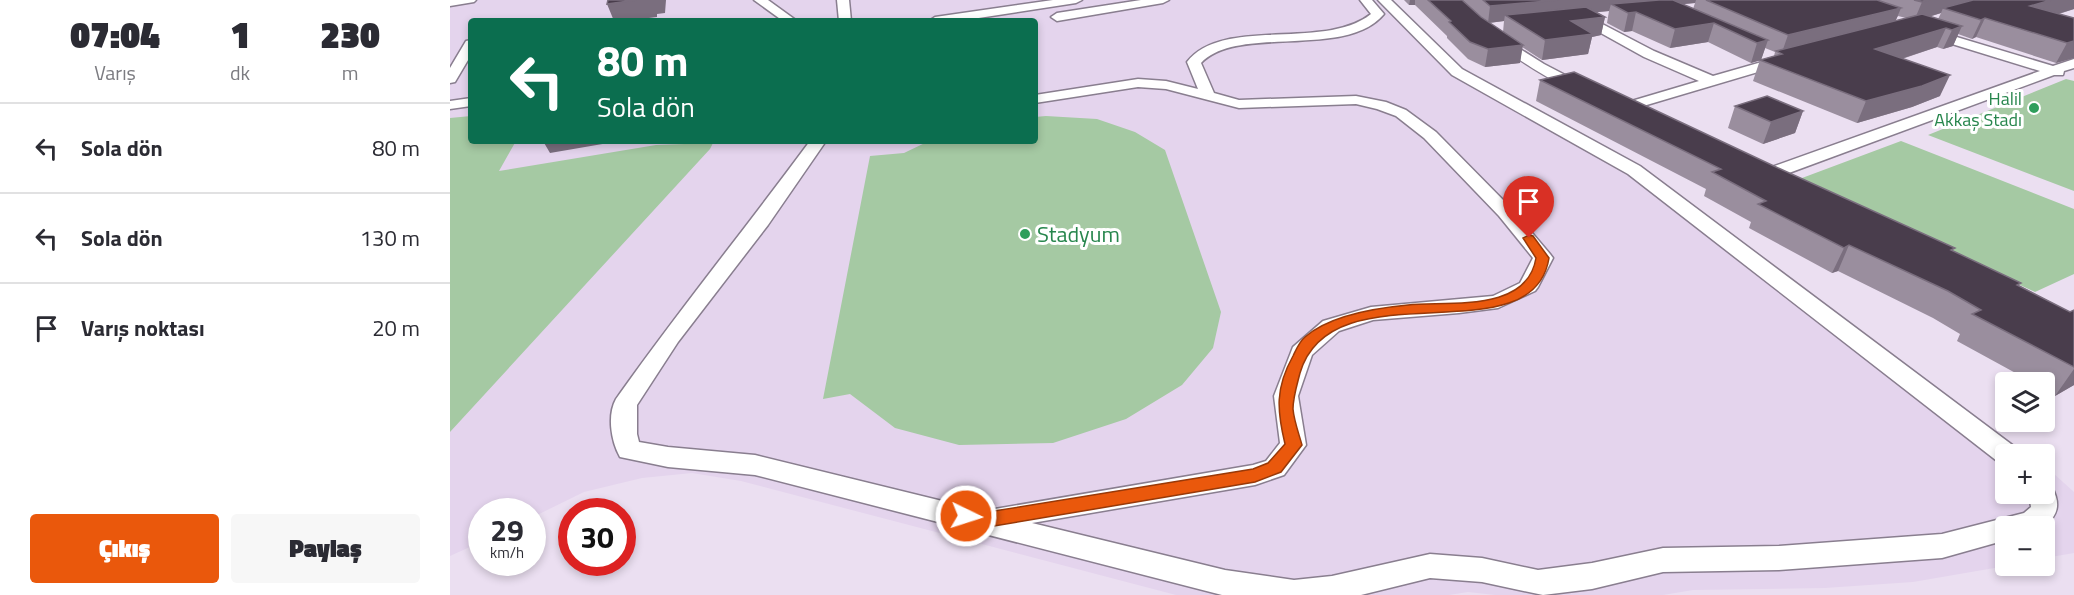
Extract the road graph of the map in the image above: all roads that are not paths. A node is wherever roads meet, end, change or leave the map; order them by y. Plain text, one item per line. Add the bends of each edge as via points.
1 (470, 0) edge
2 (760, 0) edge
3 (843, 0) edge
4 (1076, 0) edge
5 (1136, 0) edge
6 (1163, 0) edge
7 (1366, 0) edge
8 (1384, 0) edge
9 (450, 3) edge
10 (1609, 16) edge
11 (787, 18) edge
12 (845, 18) edge
13 (955, 18) edge
14 (1023, 18) edge
15 (1049, 18) dead end
16 (1924, 25) edge
17 (1495, 28) edge
18 (468, 49) edge
19 (1759, 52) edge
20 (1802, 56) edge
21 (1780, 61) junction
22 (2074, 63) edge
23 (2054, 71) junction
24 (2074, 77) edge
25 (450, 79) edge
26 (1712, 81) junction
27 (468, 91) edge
28 (1208, 96) junction
29 (1038, 99) edge
30 (1612, 103) junction
31 (461, 104) edge
32 (1643, 118) edge
33 (816, 144) edge
34 (1744, 167) edge
35 (1764, 177) junction
36 (1785, 187) edge
37 (1995, 446) edge
38 (982, 520) junction
39 (1995, 532) edge

1 - 9 street
2 - 11 street
3 - 12 street
4 - 13 street
5 - 14 street
6 - 15 street
7 - 28 street via 1378,14 1367,24 1325,34 1223,45 1200,53 1194,62
8 - 37 street via 1457,72 1634,170
10 - 26 street via 1580,19
16 - 23 street
17 - 30 street via 1539,67
18 - 25 street
19 - 21 street
20 - 21 street
21 - 26 street
22 - 23 street
23 - 24 street
23 - 35 street
26 - 30 street
27 - 31 street
28 - 29 street via 1166,85 1138,83
28 - 38 street via 1250,105 1356,100 1401,113 1431,135 1529,238 1543,258 1540,273 1525,290 1507,299 1479,306 1369,314 1322,331 1308,342 1295,364 1285,410 1293,445 1275,468 1255,475
30 - 32 street
33 - 38 street via 670,338 625,405 624,434 629,450 755,465
34 - 35 street
35 - 36 street
38 - 39 street via 1225,582 1294,593 1332,589 1431,566 1482,570 1538,583 1663,560 1779,558 1942,546

